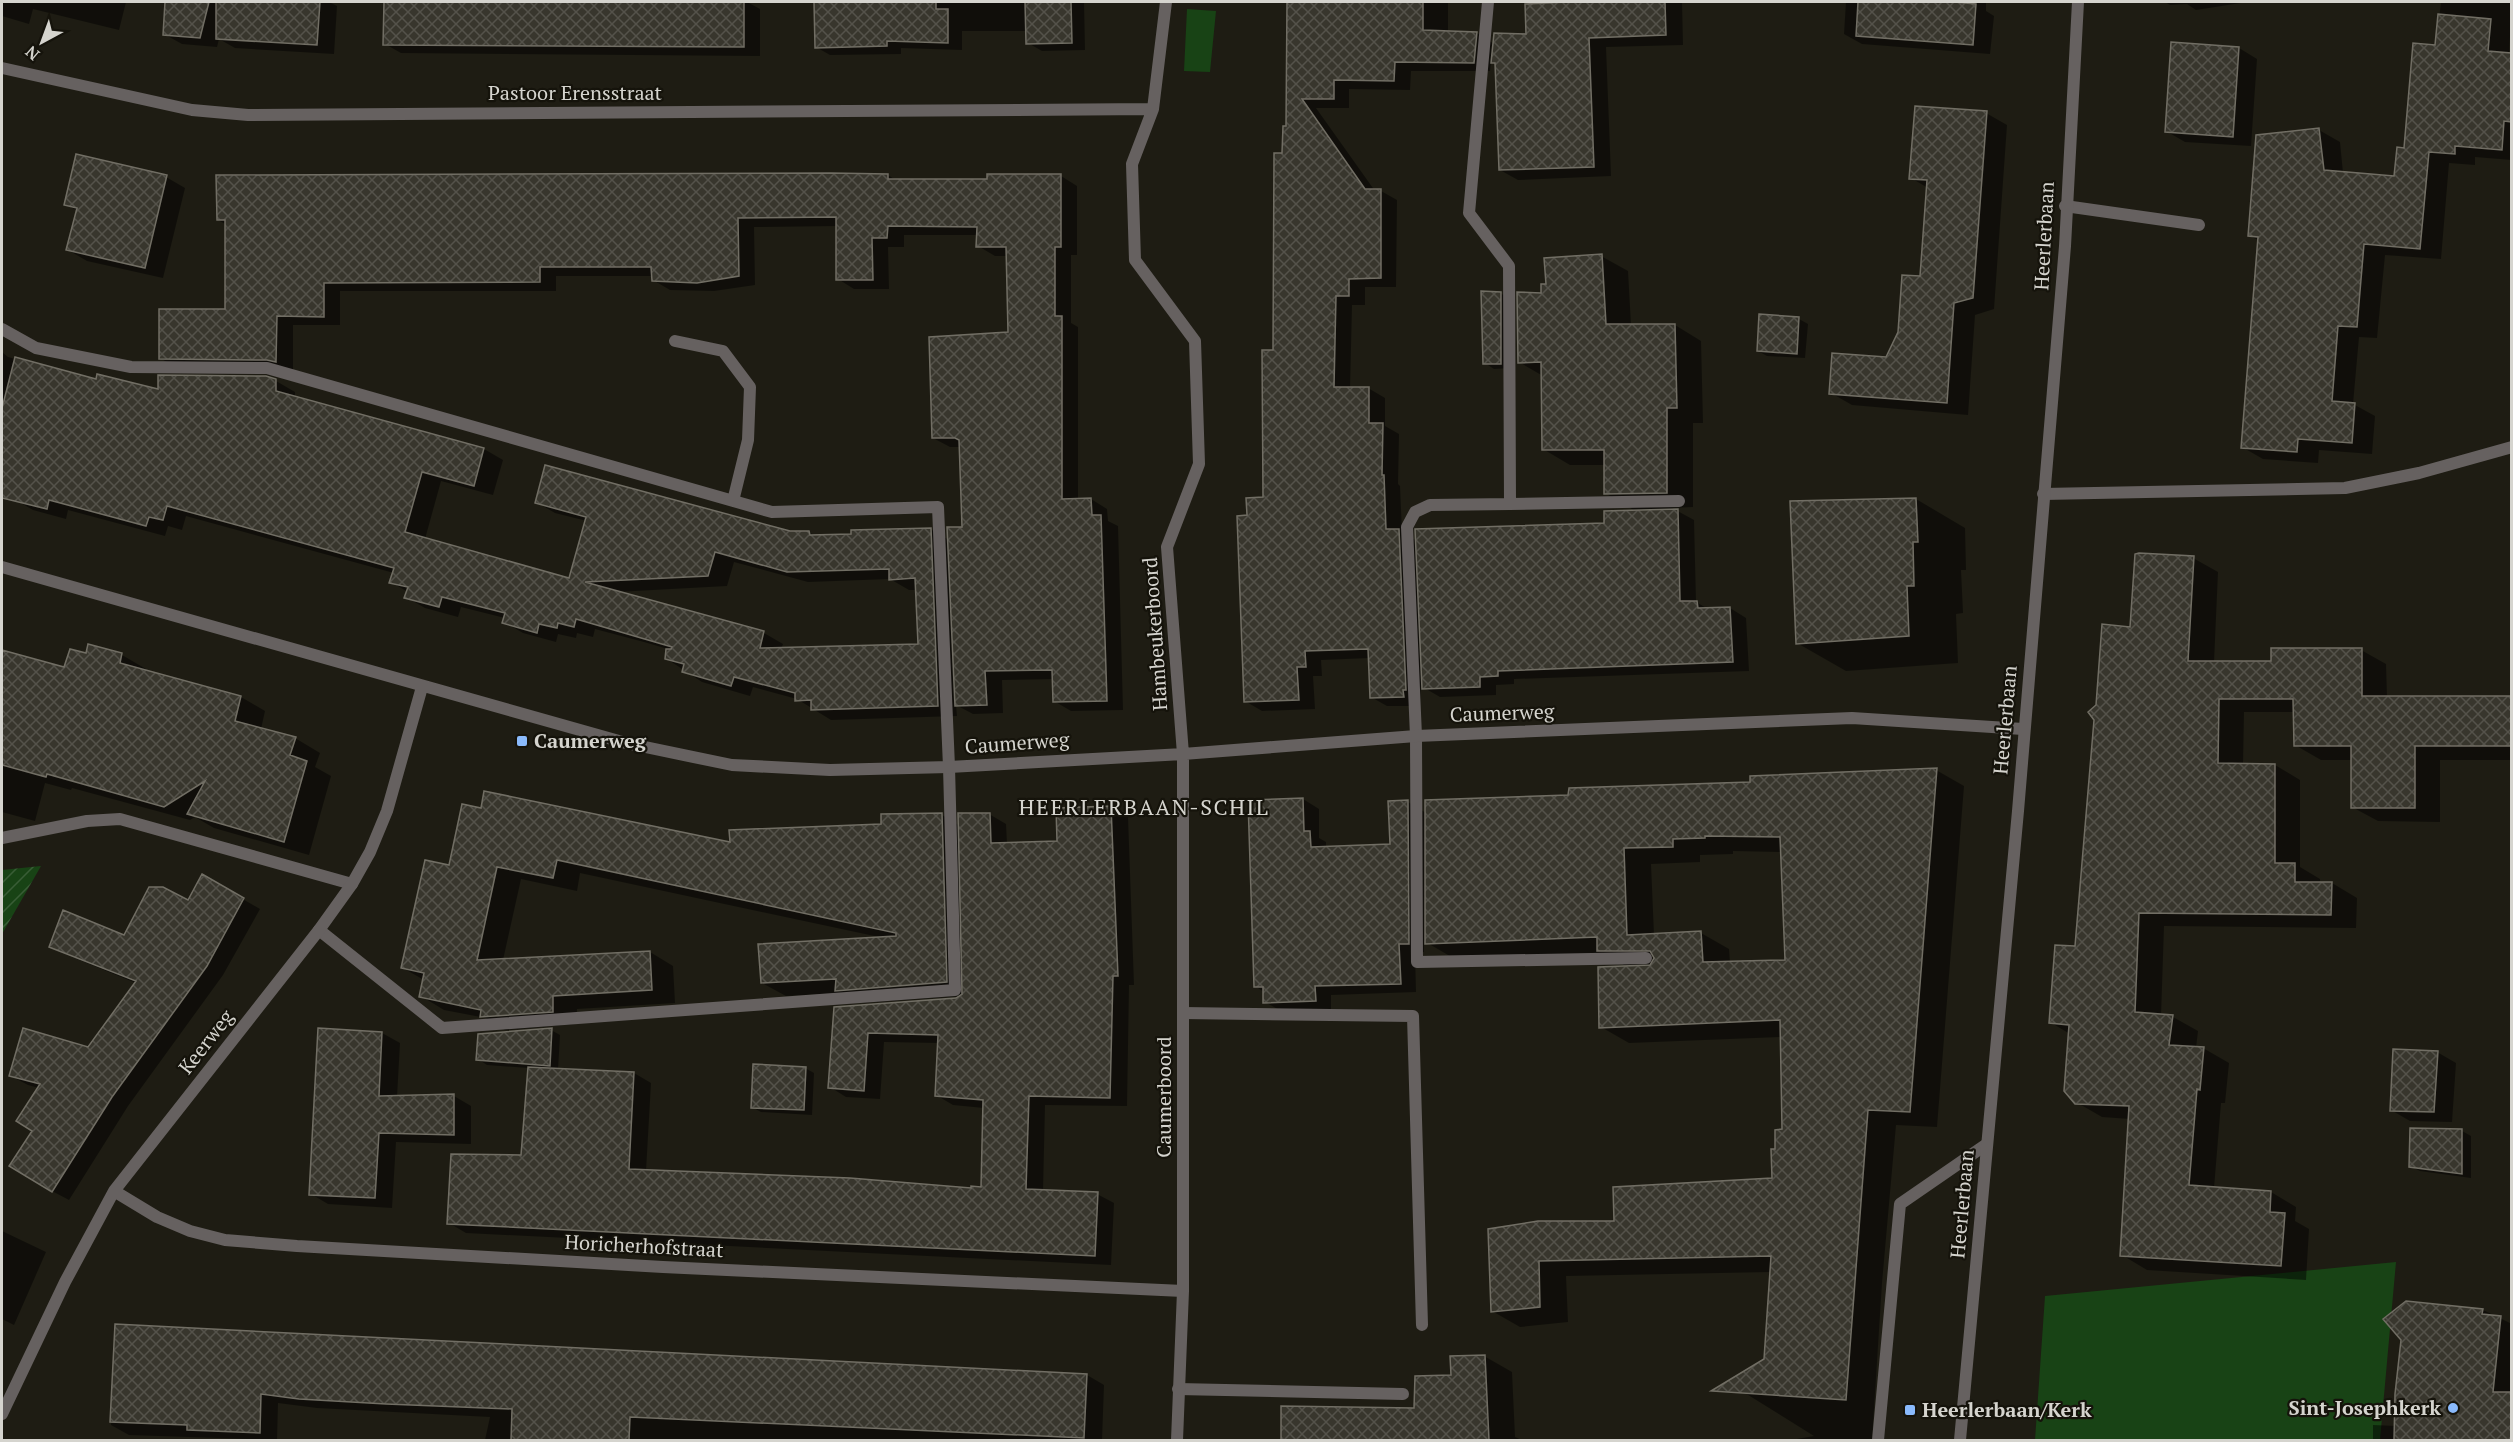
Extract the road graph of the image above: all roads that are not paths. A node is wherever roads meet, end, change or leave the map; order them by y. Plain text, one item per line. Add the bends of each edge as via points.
1 (1166, 2) edge
2 (1488, 2) edge
3 (2078, 2) edge
4 (2, 68) edge
5 (1153, 109) junction
6 (2065, 206) junction
7 (2199, 225) dead end
8 (2, 329) edge
9 (675, 341) dead end
10 (2511, 447) edge
11 (2043, 494) junction
12 (733, 501) junction
13 (1679, 501) dead end
14 (1510, 504) junction
15 (2, 567) edge
16 (422, 687) junction
17 (2024, 729) junction
18 (1416, 736) junction
19 (1184, 754) junction
20 (949, 767) junction
21 (2, 838) edge
22 (352, 884) junction
23 (319, 930) junction
24 (1646, 957) dead end
25 (1183, 1013) junction
26 (1987, 1143) junction
27 (114, 1191) junction
28 (1183, 1291) junction
29 (1422, 1325) dead end
30 (1178, 1389) junction
31 (1403, 1394) dead end
32 (2, 1414) edge
33 (1177, 1440) edge
34 (1878, 1440) edge
35 (1960, 1440) edge

1 - 5 street, Hambeukerboord
2 - 14 street via 1469,213 1509,266
3 - 6 street, Heerlerbaan
4 - 5 street, Pastoor Erensstraat via 192,110 248,115
5 - 19 street, Hambeukerboord via 1132,164 1135,260 1195,341 1199,464 1167,547
6 - 7 street
6 - 11 street, Heerlerbaan via 2065,246
8 - 12 street via 36,348 131,368 267,368
9 - 12 street via 723,351 750,387 748,440
10 - 11 street via 2420,473 2345,488
11 - 17 street, Heerlerbaan
12 - 20 street via 772,512 938,507
13 - 14 street
14 - 18 street via 1430,505 1415,512 1407,527
15 - 16 street, Caumerweg
16 - 20 street, Caumerweg via 626,743 732,765 830,770
16 - 22 street, Keerweg via 387,811
17 - 18 street, Caumerweg via 1852,718
17 - 26 street, Heerlerbaan
18 - 19 street, Caumerweg
18 - 24 street via 1417,962
19 - 20 street, Caumerweg
19 - 25 street, Caumerboord
20 - 23 street via 955,990 442,1028
21 - 22 street via 87,821 120,819
22 - 23 street, Keerweg
23 - 27 street, Keerweg
25 - 28 street, Caumerboord
25 - 29 street via 1413,1016
26 - 34 street via 1900,1204
26 - 35 street, Heerlerbaan
27 - 28 street, Horicherhofstraat via 158,1217 225,1240 663,1268
27 - 32 street, Keerweg
28 - 30 street, Caumerboord
30 - 31 street
30 - 33 street, Caumerboord

